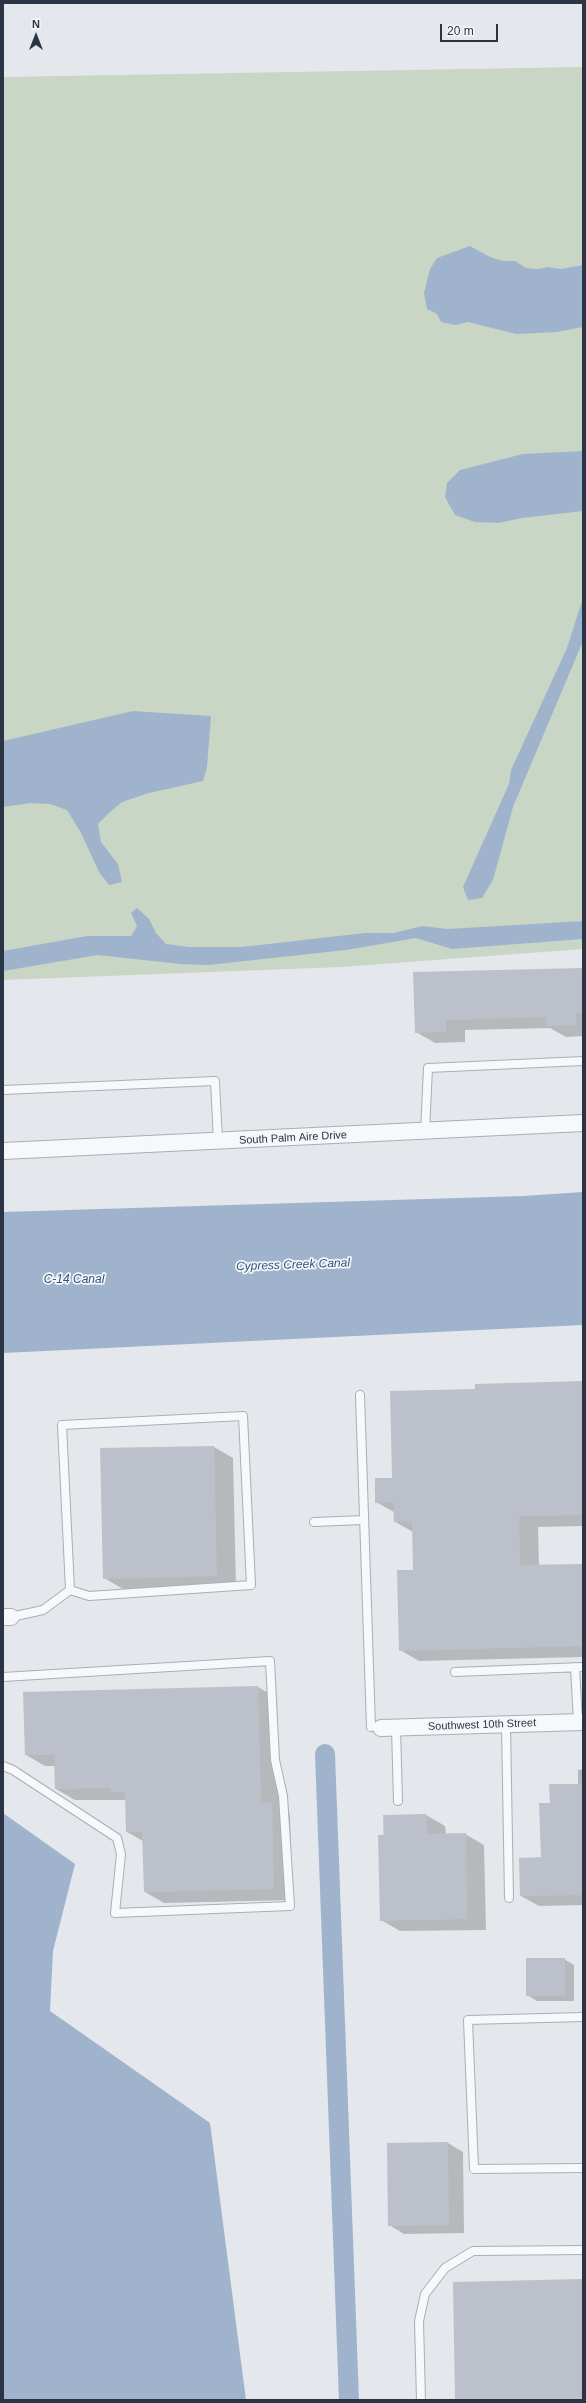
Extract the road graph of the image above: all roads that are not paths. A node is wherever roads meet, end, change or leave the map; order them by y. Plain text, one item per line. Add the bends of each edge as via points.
1 (583, 1061) edge
2 (3, 1090) edge
3 (583, 1123) edge
4 (425, 1132) junction
5 (218, 1141) junction
6 (3, 1151) edge
7 (360, 1395) dead end
8 (364, 1520) junction
9 (314, 1522) dead end
10 (70, 1590) junction
11 (7, 1617) edge
12 (579, 1667) edge
13 (454, 1672) dead end
14 (3, 1676) edge
15 (581, 1722) edge
16 (506, 1724) junction
17 (383, 1728) junction
18 (3, 1766) edge
19 (398, 1801) dead end
20 (509, 1898) dead end
21 (583, 2017) edge
22 (583, 2168) edge
23 (583, 2250) edge
24 (421, 2400) edge

1 - 4 lane via 428,1068
2 - 5 lane via 215,1081
3 - 4 street, South Palm Aire Drive
4 - 5 street, South Palm Aire Drive
5 - 6 street, South Palm Aire Drive
7 - 8 lane
8 - 9 lane
8 - 17 lane
10 - 10 lane via 62,1426 243,1416 251,1585 89,1596
10 - 11 lane via 43,1610
12 - 13 lane
12 - 15 lane
14 - 18 lane via 270,1661 275,1760 283,1796 290,1906 115,1913 122,1854 117,1838
15 - 16 street, Southwest 10th Street
16 - 17 street, Southwest 10th Street
16 - 20 lane
17 - 19 lane
21 - 22 lane via 468,2020 474,2169
23 - 24 lane via 473,2251 445,2268 425,2294 420,2321

